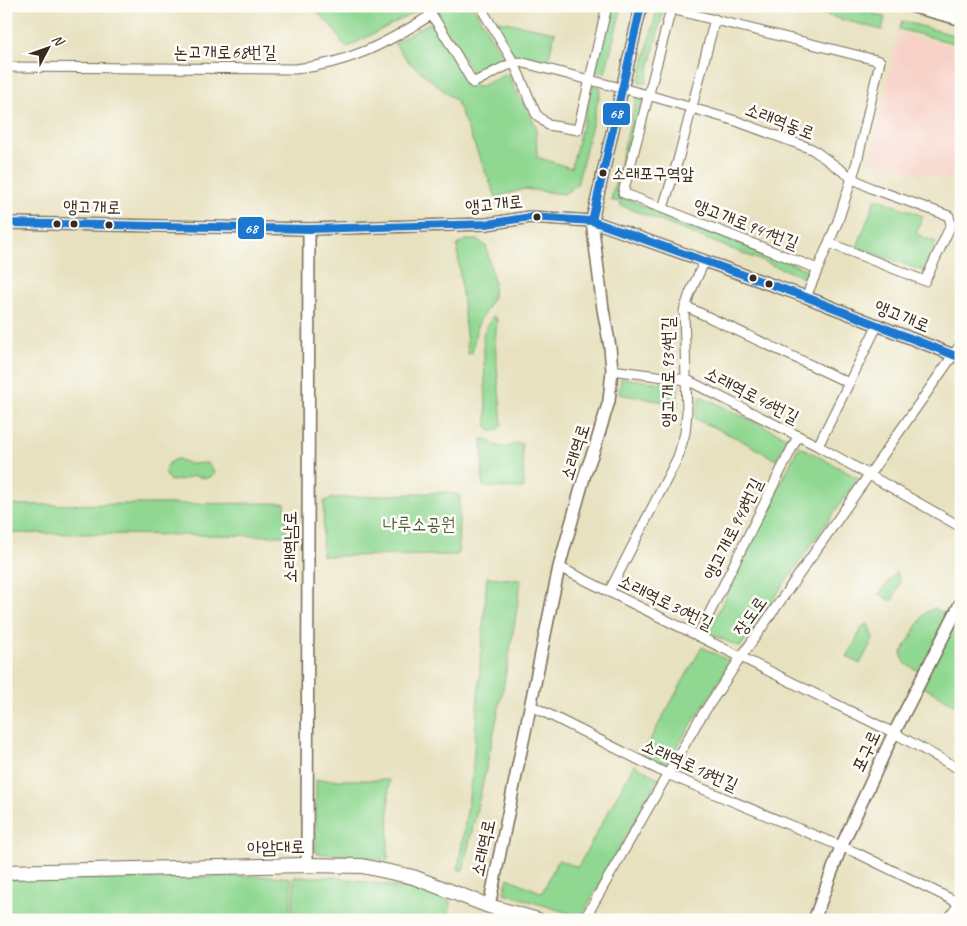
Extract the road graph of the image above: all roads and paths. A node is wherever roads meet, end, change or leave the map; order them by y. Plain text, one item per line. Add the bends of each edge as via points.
1 (426, 6) edge
2 (607, 6) edge
3 (641, 6) edge
4 (912, 6) edge
5 (484, 13) dead end
6 (432, 15) junction
7 (961, 18) edge
8 (715, 20) junction
9 (514, 63) junction
10 (6, 67) edge
11 (589, 79) junction
12 (623, 88) junction
13 (648, 95) junction
14 (691, 107) junction
15 (852, 178) junction
16 (663, 208) junction
17 (592, 220) junction
18 (6, 223) edge
19 (309, 228) junction
20 (829, 243) junction
21 (705, 260) junction
22 (818, 269) junction
23 (806, 297) junction
24 (685, 306) junction
25 (878, 324) junction
26 (961, 344) edge
27 (957, 357) edge
28 (612, 370) junction
29 (687, 380) junction
30 (849, 383) junction
31 (798, 436) junction
32 (818, 446) junction
33 (869, 474) junction
34 (961, 527) edge
35 (559, 567) junction
36 (609, 592) junction
37 (961, 602) edge
38 (698, 636) junction
39 (741, 657) junction
40 (530, 705) junction
41 (894, 733) junction
42 (961, 770) edge
43 (667, 774) junction
44 (841, 847) junction
45 (307, 865) junction
46 (6, 872) edge
47 (961, 904) edge
48 (488, 906) junction
49 (538, 920) edge
50 (584, 920) edge
51 (814, 920) edge
52 (951, 920) edge

1 - 6 street
2 - 11 street
3 - 12 street, 소래역로
4 - 7 main road
5 - 9 street
6 - 9 street via 473,83
6 - 10 street, 논고개로68번길 via 368,50 342,60 295,69
8 - 13 street via 671,9
8 - 14 street
8 - 15 street via 880,61
9 - 11 street, 소래역동로
9 - 11 street via 536,114 548,125 578,130
11 - 12 street, 소래역동로
12 - 13 street, 소래역동로
12 - 17 street, 소래역로
13 - 14 street, 소래역동로
13 - 16 street via 623,193
14 - 15 street, 소래역동로 via 812,149
14 - 16 street
15 - 20 street
15 - 20 street via 949,216 951,225 925,281
16 - 22 street, 앵고개로941번길
17 - 19 street, 앵고개로 via 530,217 487,224
17 - 21 street, 앵고개로
17 - 28 street, 소래역로
18 - 19 street, 앵고개로
19 - 45 street, 소래역남로
20 - 22 street
21 - 23 street, 앵고개로
21 - 24 street, 앵고개로934번길
22 - 23 street
23 - 25 street, 앵고개로
24 - 29 street, 앵고개로934번길
24 - 30 street
25 - 27 street, 앵고개로
25 - 30 street
26 - 27 street, 장도로
27 - 33 street, 장도로
28 - 29 street, 소래역로46번길
28 - 35 street, 소래역로 via 609,401
29 - 31 street, 소래역로46번길
29 - 36 street, 앵고개로934번길 via 685,433 678,457
30 - 32 street
31 - 32 street, 소래역로46번길
31 - 38 street, 앵고개로948번길
32 - 33 street, 소래역로46번길
33 - 34 street, 소래역로46번길
33 - 39 street, 장도로
35 - 36 street, 소래역로30번길
35 - 40 street, 소래역로
36 - 38 street, 소래역로30번길
37 - 41 street, 포구로
38 - 39 street, 소래역로30번길
39 - 41 street, 소래역로30번길
39 - 43 street, 장도로
40 - 43 street, 소래역로18번길
40 - 48 street, 소래역로
41 - 42 street, 소래역로30번길
41 - 44 street, 포구로
43 - 44 street, 소래역로18번길
43 - 50 street, 장도로
44 - 47 street, 소래역로18번길
44 - 51 street, 포구로
45 - 46 main road, 아암대로
45 - 48 main road, 아암대로 via 362,866 414,877
47 - 52 main road
48 - 49 main road, 아암대로

